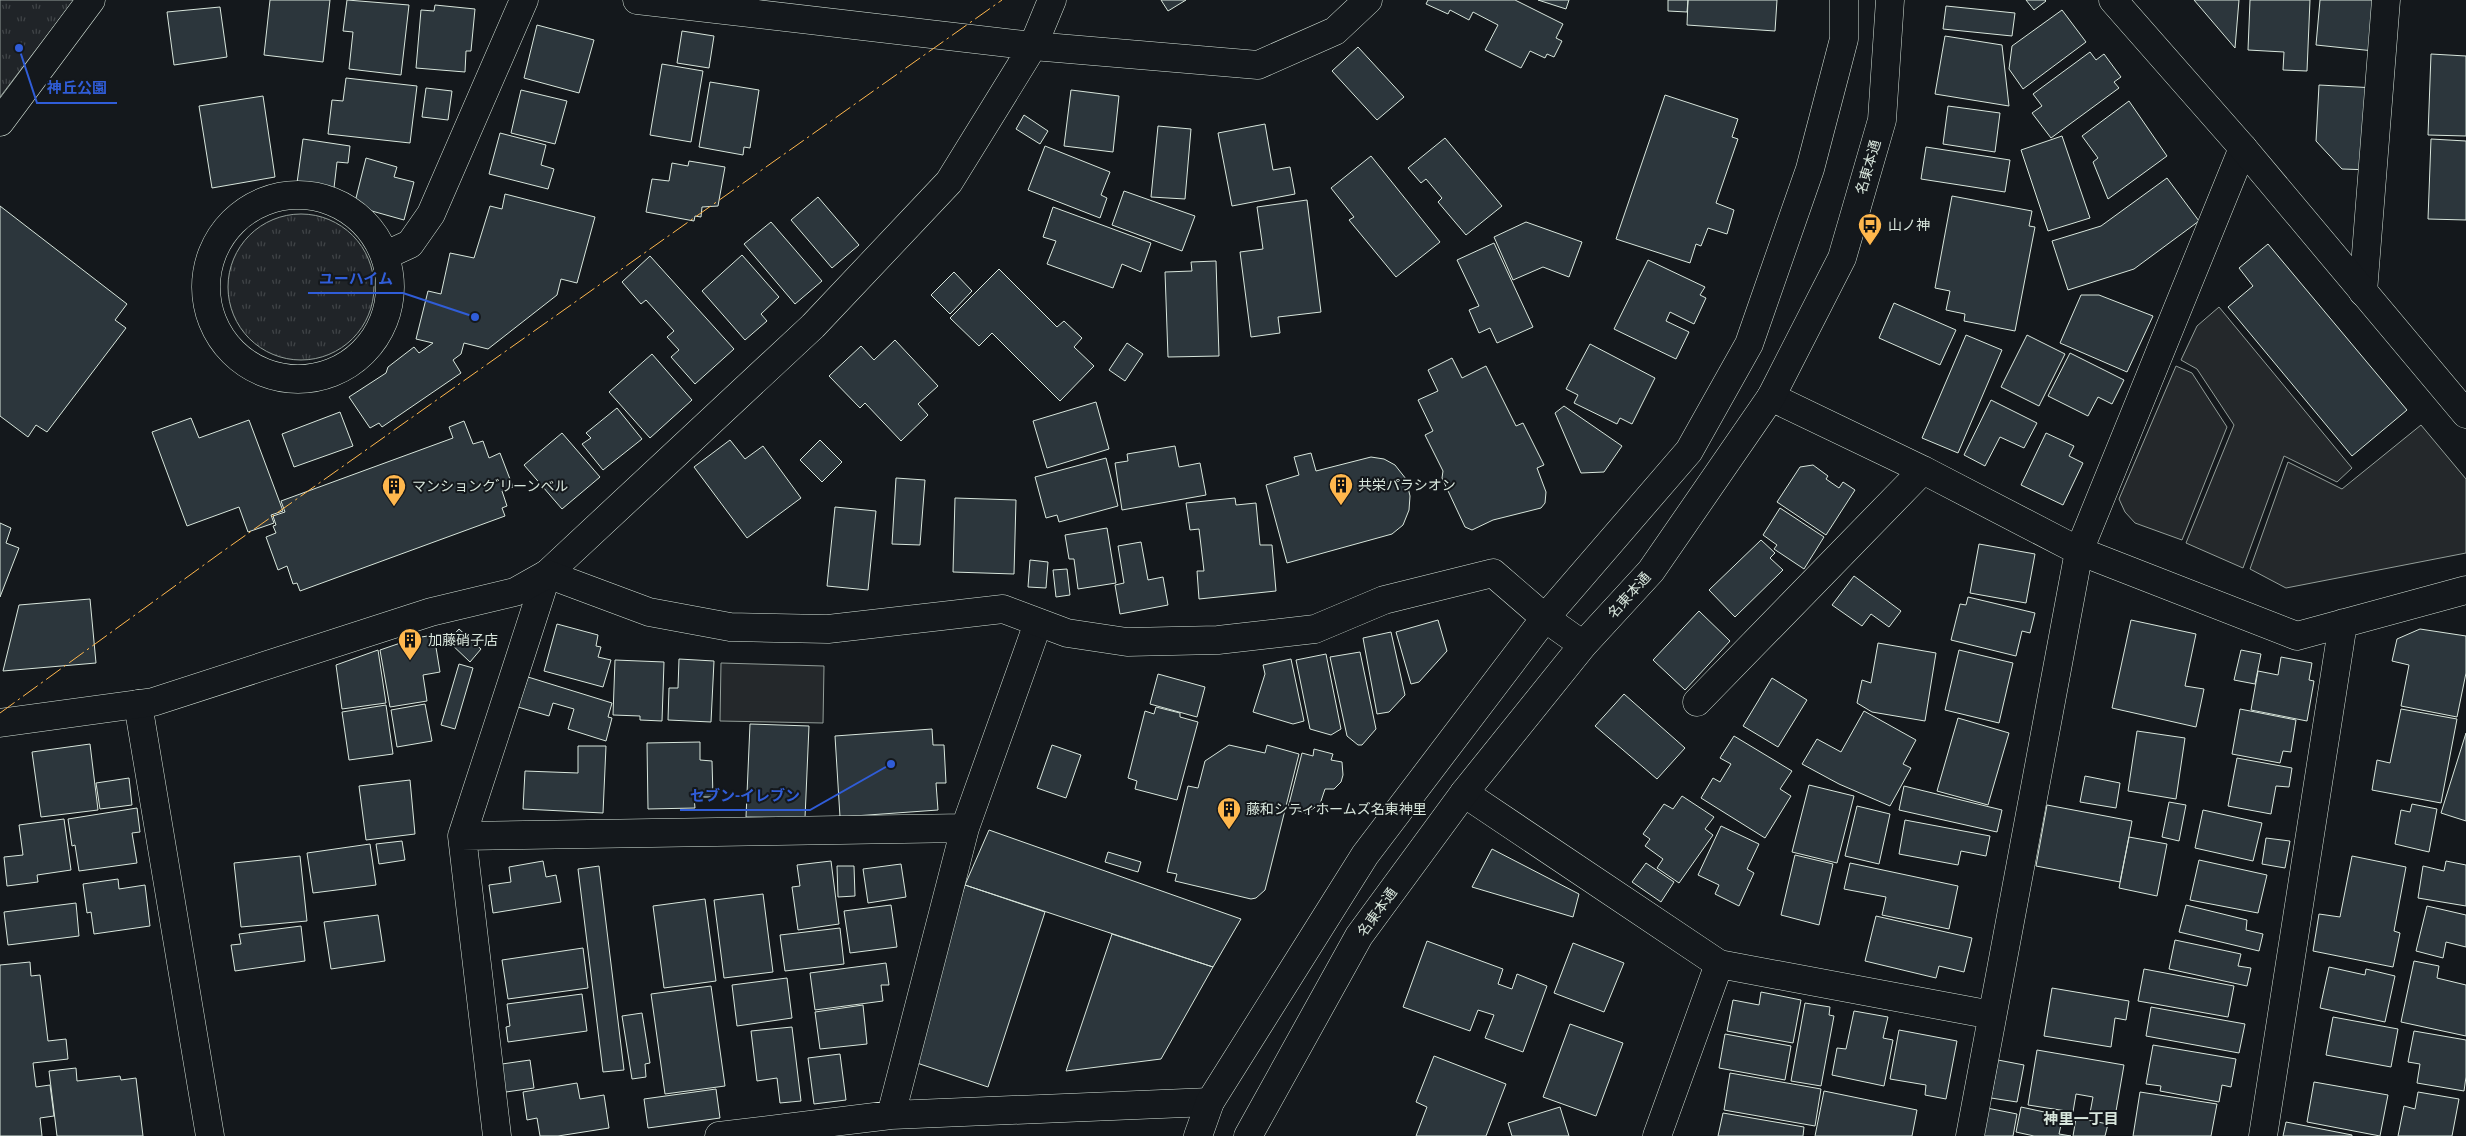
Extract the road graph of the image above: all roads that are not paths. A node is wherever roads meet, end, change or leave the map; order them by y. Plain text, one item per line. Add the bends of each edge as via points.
1 (91, 0) edge
2 (524, 0) edge
3 (637, 0) edge
4 (1052, 0) edge
5 (1368, 0) edge
6 (1844, 0) edge
7 (1890, 0) edge
8 (2114, 0) edge
9 (2386, 0) edge
10 (1033, 46) junction
11 (0, 122) edge
12 (2243, 148) junction
13 (386, 255) junction
14 (2363, 292) junction
15 (1771, 397) junction
16 (2466, 414) edge
17 (1923, 470) junction
18 (2078, 551) junction
19 (547, 574) junction
20 (2466, 590) edge
21 (1545, 618) junction
22 (1038, 623) junction
23 (2343, 623) junction
24 (1583, 645) junction
25 (1697, 702) dead end
26 (138, 704) junction
27 (0, 723) edge
28 (1464, 793) junction
29 (964, 828) junction
30 (462, 836) junction
31 (1719, 964) junction
32 (1992, 1015) junction
33 (1210, 1102) junction
34 (891, 1115) junction
35 (210, 1136) edge
36 (497, 1136) edge
37 (719, 1136) edge
38 (1198, 1136) edge
39 (1248, 1136) edge
40 (1657, 1136) edge
41 (1970, 1136) edge
42 (2263, 1136) edge

1 - 11 street
2 - 13 street via 431,214 410,244
3 - 10 street
4 - 10 street
5 - 10 street via 1335,31 1258,65
6 - 21 street via 1844,39 1810,170 1749,344 1689,451
7 - 15 street, 名東本通 via 1882,120 1842,258
8 - 12 street
9 - 14 street
10 - 19 street via 949,182 813,326
12 - 14 street
12 - 18 street
13 - 13 street via 358,214 319,195 264,199 224,230 207,263 212,324 246,365 300,381 339,372 375,342 392,292
14 - 16 street
15 - 17 street
15 - 24 street, 名東本通 via 1651,570
17 - 18 street
17 - 25 street
18 - 23 street via 2297,636
18 - 32 street
19 - 22 street via 649,612 730,627 828,629 1003,609
19 - 26 street via 515,592 431,612 153,702
19 - 30 street
20 - 23 street
21 - 22 street via 1493,573 1384,600 1314,630 1237,638 1127,642 1067,634
21 - 24 street
21 - 33 street via 1365,855
22 - 29 street
23 - 42 street
24 - 28 street, 名東本通
26 - 27 street
26 - 35 street
28 - 31 street
28 - 39 street, 名東本通 via 1359,936
29 - 30 street
29 - 34 street
30 - 36 street
31 - 32 street
31 - 40 street
32 - 41 street
33 - 34 street
33 - 38 street
34 - 37 street

